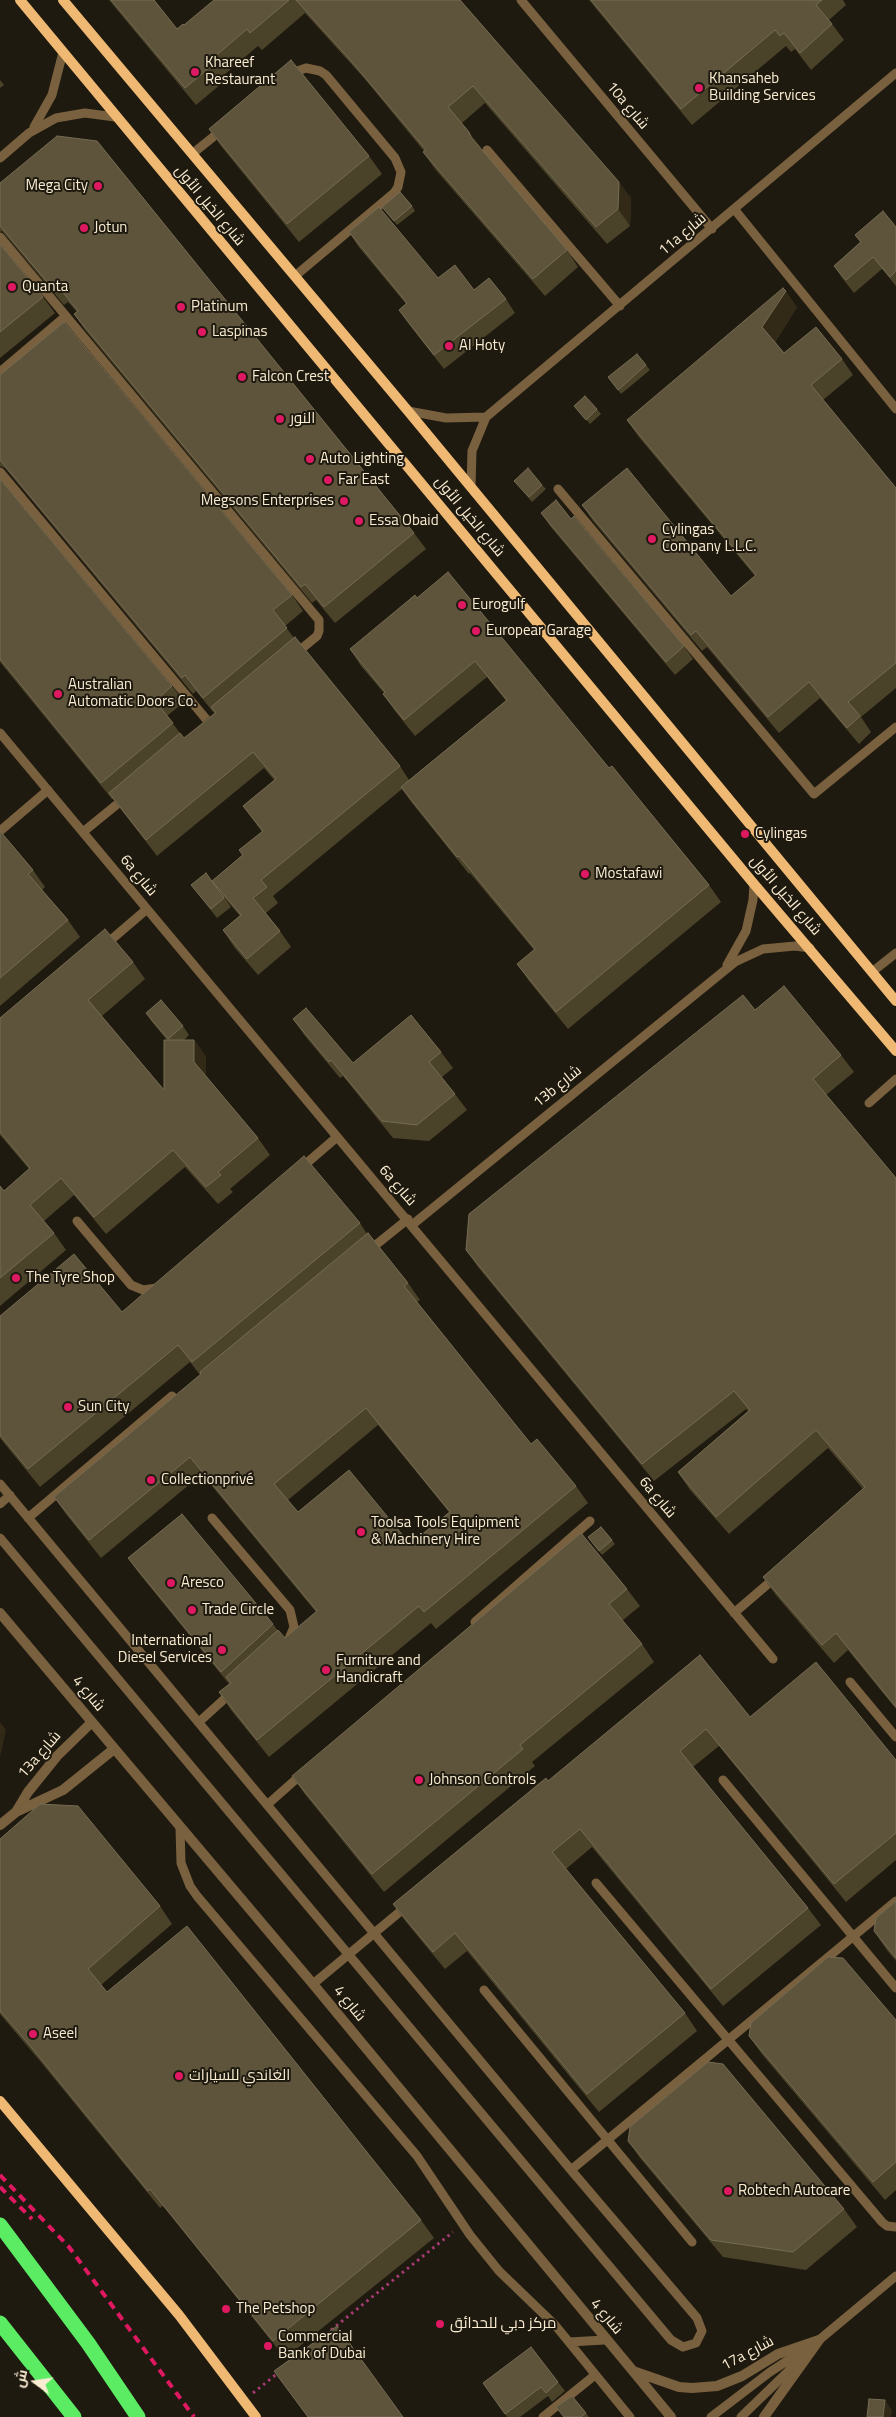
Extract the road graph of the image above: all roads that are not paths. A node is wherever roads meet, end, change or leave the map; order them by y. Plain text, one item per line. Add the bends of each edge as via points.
1 (20, 0) edge
2 (63, 0) edge
3 (521, 0) edge
4 (63, 52) junction
5 (896, 73) edge
6 (280, 82) edge
7 (116, 117) junction
8 (234, 119) edge
9 (29, 133) junction
10 (487, 150) dead end
11 (192, 154) junction
12 (0, 158) edge
13 (735, 210) junction
14 (712, 229) junction
15 (0, 237) edge
16 (295, 276) junction
17 (620, 306) junction
18 (66, 316) junction
19 (0, 372) edge
20 (896, 409) edge
21 (408, 411) junction
22 (486, 417) junction
23 (0, 472) edge
24 (471, 487) junction
25 (558, 489) dead end
26 (287, 662) edge
27 (219, 719) edge
28 (896, 726) edge
29 (0, 733) edge
30 (48, 790) junction
31 (132, 792) edge
32 (0, 830) edge
33 (83, 832) junction
34 (754, 884) junction
35 (147, 909) junction
36 (810, 948) junction
37 (98, 951) edge
38 (896, 953) edge
39 (722, 972) junction
40 (872, 972) junction
41 (896, 1002) edge
42 (896, 1051) edge
43 (896, 1079) edge
44 (869, 1103) dead end
45 (337, 1137) junction
46 (297, 1171) edge
47 (77, 1221) dead end
48 (410, 1222) junction
49 (363, 1256) edge
50 (162, 1284) edge
51 (172, 1396) edge
52 (0, 1484) edge
53 (10, 1496) junction
54 (0, 1504) edge
55 (28, 1518) junction
56 (212, 1518) dead end
57 (590, 1521) dead end
58 (0, 1538) edge
59 (787, 1568) edge
60 (734, 1613) junction
61 (1, 1617) edge
62 (471, 1625) edge
63 (280, 1649) edge
64 (773, 1659) dead end
65 (243, 1682) edge
66 (850, 1682) dead end
67 (92, 1722) junction
68 (199, 1722) junction
69 (896, 1737) edge
70 (114, 1748) junction
71 (307, 1769) edge
72 (723, 1780) dead end
73 (268, 1804) junction
74 (16, 1812) junction
75 (0, 1825) edge
76 (180, 1827) junction
77 (596, 1883) dead end
78 (416, 1898) edge
79 (896, 1902) edge
80 (375, 1932) junction
81 (853, 1937) junction
82 (348, 1955) junction
83 (313, 1984) junction
84 (896, 1988) edge
85 (484, 1990) edge
86 (729, 2040) junction
87 (0, 2101) edge
88 (608, 2140) junction
89 (571, 2170) junction
90 (0, 2225) edge
91 (896, 2227) edge
92 (692, 2242) dead end
93 (896, 2276) edge
94 (0, 2323) edge
95 (606, 2340) junction
96 (819, 2340) junction
97 (569, 2342) junction
98 (632, 2371) junction
99 (595, 2375) junction
100 (74, 2417) edge
101 (138, 2417) edge
102 (256, 2417) edge
103 (543, 2417) edge
104 (630, 2417) edge
105 (671, 2417) edge
106 (711, 2417) edge
107 (742, 2417) edge
108 (764, 2417) edge

1 - 4 main road, شارع الخيل الأول
2 - 11 main road, شارع الخيل الأول
3 - 14 lane, 10a شارع
4 - 7 main road, شارع الخيل الأول
4 - 9 lane via 52,95
5 - 13 lane, 11a شارع
6 - 16 lane via 300,69 313,69 326,75 395,158 401,172 394,193
7 - 9 lane via 70,114 42,124
7 - 34 main road, شارع الخيل الأول
8 - 11 lane
9 - 12 lane
10 - 17 lane
11 - 16 main road, شارع الخيل الأول
13 - 14 lane, 11a شارع
13 - 20 lane
14 - 17 lane, 11a شارع
15 - 18 lane
16 - 21 main road, شارع الخيل الأول
17 - 22 lane, 11a شارع
18 - 19 lane
18 - 26 lane via 318,620 320,631 317,636
21 - 22 lane via 446,418
21 - 24 main road, شارع الخيل الأول
22 - 24 lane, 11a شارع via 472,451
23 - 27 lane via 208,728
24 - 40 main road, شارع الخيل الأول
25 - 28 lane via 814,794
29 - 30 lane, 6a شارع
30 - 32 lane
30 - 33 lane, 6a شارع
31 - 33 lane
33 - 35 lane, 6a شارع
34 - 36 main road, شارع الخيل الأول
34 - 39 lane, 13b شارع via 746,931
35 - 37 lane
35 - 45 lane, 6a شارع
36 - 39 lane, 13b شارع via 764,949 735,962
36 - 42 main road, شارع الخيل الأول
38 - 40 lane
39 - 48 lane, 13b شارع
40 - 41 main road, شارع الخيل الأول
43 - 44 lane
45 - 46 lane
45 - 48 lane, 6a شارع
47 - 50 lane via 131,1285 150,1290
48 - 49 lane, 13b شارع
48 - 60 lane, 6a شارع
51 - 55 lane
52 - 53 lane
53 - 54 lane
53 - 55 lane
55 - 68 lane
56 - 63 lane via 290,1610 294,1627 292,1635
57 - 62 lane
58 - 82 lane
59 - 60 lane
60 - 64 lane, 6a شارع
61 - 67 street, شارع 4
65 - 68 lane
66 - 69 lane
67 - 70 street, شارع 4
67 - 74 street, 13a شارع via 56,1756
68 - 73 lane
70 - 74 street, 13a شارع via 63,1790
70 - 76 street, شارع 4
71 - 73 lane
72 - 81 lane
73 - 80 lane
74 - 75 street, 13a شارع
76 - 83 street, شارع 4
76 - 97 lane via 181,1863 197,1896 417,2156 498,2271
77 - 86 lane
78 - 80 lane
79 - 81 lane
80 - 82 lane
80 - 89 lane
81 - 84 lane
81 - 86 lane
82 - 83 lane
82 - 89 lane via 671,2340 683,2347 696,2343 702,2331 698,2318
83 - 95 street, شارع 4
85 - 88 lane
86 - 88 lane
86 - 91 lane via 882,2222
87 - 102 main road via 179,2315
88 - 89 lane
88 - 92 lane
90 - 101 highway via 88,2343
93 - 96 lane, 17a شارع
94 - 100 highway
95 - 97 lane
95 - 98 street, شارع 4
96 - 98 street, 17a شارع via 778,2354 742,2376 717,2386 679,2387
96 - 106 lane, 17a شارع
96 - 107 lane, 17a شارع
96 - 108 street, 17a شارع
97 - 99 lane
98 - 105 street, شارع 4
99 - 103 lane
99 - 104 lane

